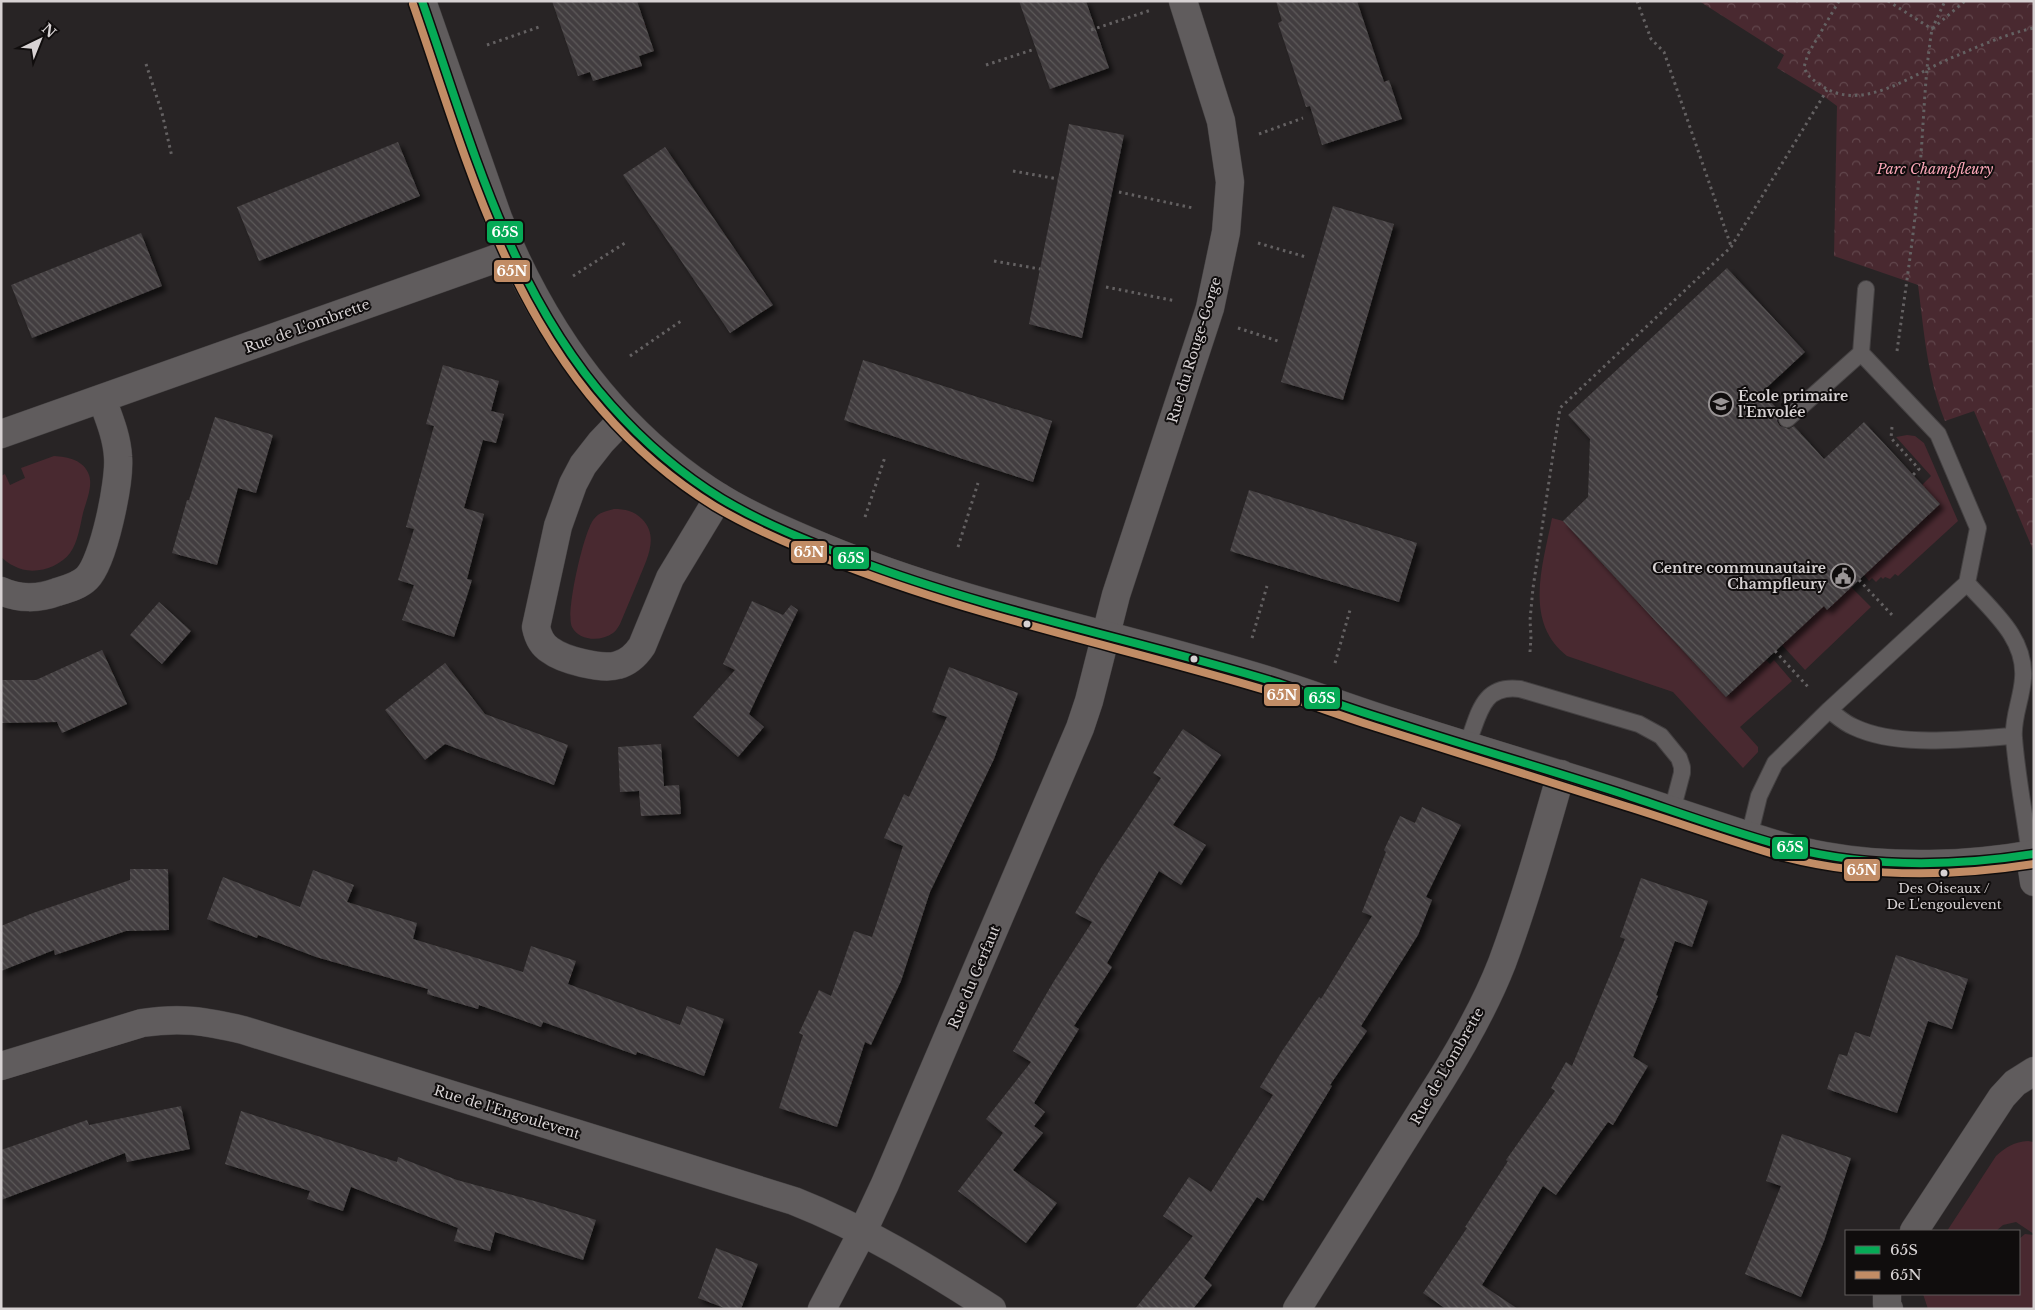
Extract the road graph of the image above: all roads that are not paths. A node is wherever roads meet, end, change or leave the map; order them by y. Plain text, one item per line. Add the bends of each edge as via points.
1 (422, 1) edge
2 (1183, 1) edge
3 (512, 253) junction
4 (1866, 290) dead end
5 (1861, 353) junction
6 (102, 398) junction
7 (623, 419) junction
8 (1787, 419) dead end
9 (1, 434) edge
10 (719, 497) junction
11 (1967, 583) junction
12 (1, 591) edge
13 (1105, 636) junction
14 (1829, 710) junction
15 (2013, 736) junction
16 (1467, 745) junction
17 (1561, 774) junction
18 (1672, 811) junction
19 (1749, 837) junction
20 (2032, 855) edge
21 (2034, 882) edge
22 (1, 1066) edge
23 (2034, 1071) edge
24 (1915, 1230) edge
25 (863, 1231) junction
26 (1887, 1295) edge
27 (822, 1309) edge
28 (992, 1309) edge
29 (1297, 1309) edge
30 (1889, 1309) edge

1 - 3 street
2 - 13 street, Rue du Rouge-Gorge via 1221,121 1230,182 1226,232 1210,308
3 - 6 street, Rue de L'ombrette
3 - 7 street via 570,355
4 - 5 lane
5 - 8 lane
5 - 11 lane via 1938,434 1978,528
6 - 9 street, Rue de L'ombrette
6 - 12 street via 117,444 118,470 95,567 84,581 51,594 29,597
7 - 10 street via 662,456
7 - 10 street via 583,465 558,526 536,627 538,637 550,650 606,667 622,664 636,655 677,564
10 - 13 street via 788,533 854,560 946,591
11 - 14 lane
11 - 15 lane via 2009,630 2022,658 2023,677
13 - 16 street via 1259,677
13 - 25 street, Rue du Gerfaut via 1090,702 1080,728
14 - 15 lane via 1856,728 1911,740
14 - 19 lane via 1776,763 1759,796
15 - 20 lane
16 - 17 street
16 - 18 lane via 1486,700 1492,694 1509,688 1638,724 1661,736 1679,758 1682,773
17 - 18 street
17 - 29 street, Rue de L'ombrette via 1535,863 1492,985 1461,1047
18 - 19 street
19 - 20 street via 1810,853 1877,863 1936,863
20 - 21 street
22 - 25 street, Rue de l'Engoulevent via 142,1023 205,1021 794,1201
23 - 24 street via 2015,1082 2002,1097
25 - 27 street, Rue du Gerfaut
25 - 28 street, Rue de l'Engoulevent
26 - 30 street

